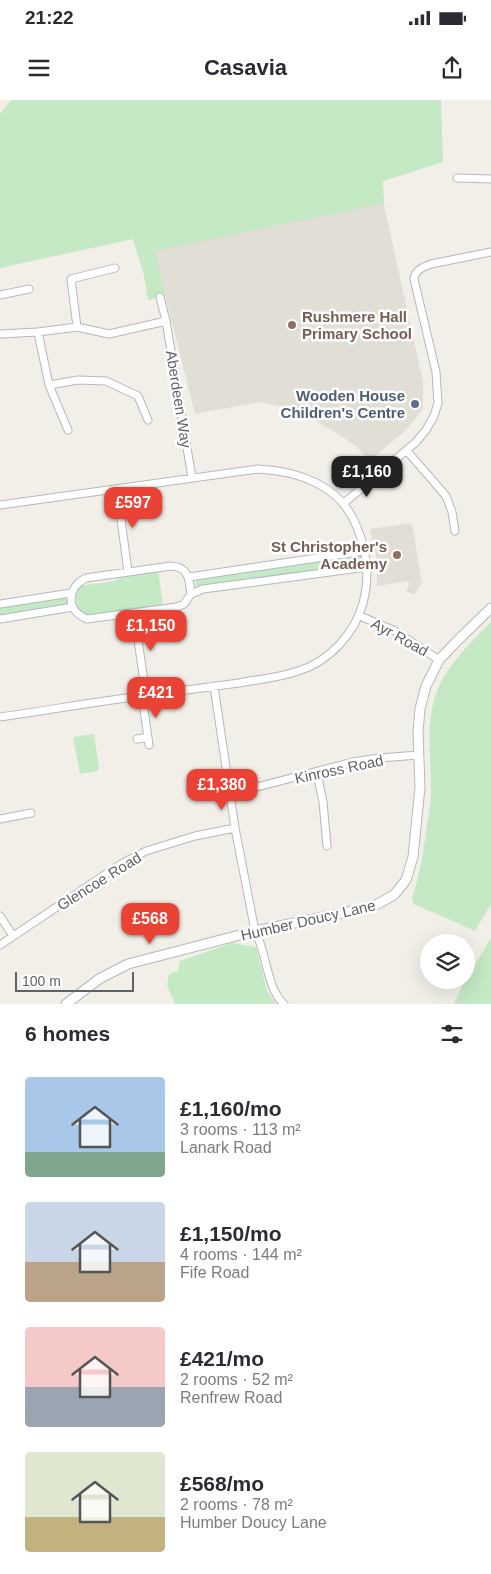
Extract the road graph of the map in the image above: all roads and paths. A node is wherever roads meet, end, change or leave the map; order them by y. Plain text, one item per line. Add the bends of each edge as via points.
1 (457, 178) dead end
2 (491, 179) edge
3 (491, 252) edge
4 (115, 268) dead end
5 (29, 289) dead end
6 (0, 295) edge
7 (160, 298) dead end
8 (166, 321) junction
9 (78, 327) junction
10 (38, 332) junction
11 (0, 334) edge
12 (49, 385) junction
13 (148, 420) dead end
14 (68, 430) dead end
15 (406, 451) junction
16 (192, 478) junction
17 (117, 489) junction
18 (344, 503) junction
19 (0, 505) edge
20 (455, 531) dead end
21 (364, 551) junction
22 (367, 567) junction
23 (128, 572) junction
24 (189, 576) junction
25 (71, 593) junction
26 (191, 594) junction
27 (0, 604) edge
28 (73, 607) junction
29 (491, 608) edge
30 (134, 613) junction
31 (360, 616) junction
32 (0, 619) edge
33 (439, 660) junction
34 (214, 686) junction
35 (144, 695) junction
36 (0, 718) edge
37 (138, 739) dead end
38 (419, 756) junction
39 (317, 773) junction
40 (230, 794) junction
41 (31, 814) dead end
42 (0, 819) edge
43 (235, 828) junction
44 (327, 846) dead end
45 (0, 916) edge
46 (255, 931) junction
47 (13, 936) junction
48 (0, 945) edge
49 (66, 1004) edge
50 (284, 1004) edge

1 - 2 street
3 - 15 street via 425,266 415,276 436,372 438,403 426,430
4 - 9 street via 71,279
5 - 6 street
7 - 8 street, Aberdeen Way
8 - 9 street via 109,334
8 - 16 street, Aberdeen Way
9 - 10 street
10 - 11 street
10 - 12 street
12 - 13 street via 78,380 106,381 138,396
12 - 14 street
15 - 18 street
15 - 20 street via 446,496
16 - 17 street
16 - 18 street via 258,469 276,470 313,481
17 - 19 street
17 - 23 street
18 - 21 street via 354,520
21 - 22 street
21 - 24 street
22 - 26 street via 203,589
22 - 31 street
23 - 24 street via 177,566
23 - 25 street via 86,578 78,582
24 - 26 street
25 - 27 street
25 - 28 street
26 - 30 street via 184,604 177,607
28 - 30 street via 87,619
28 - 32 street
29 - 33 street, Humber Doucy Lane
30 - 35 street
31 - 33 street, Ayr Road via 395,631
31 - 34 street via 343,640 312,666 279,676
33 - 38 street, Humber Doucy Lane via 426,686 420,709
34 - 35 street
34 - 40 street
35 - 36 street
35 - 37 street via 149,741
38 - 39 street, Kinross Road via 362,761
38 - 46 street, Humber Doucy Lane via 419,810 414,857 408,876 398,891 372,907
39 - 40 street, Kinross Road
39 - 44 street
40 - 43 street
41 - 42 street
43 - 46 street
43 - 47 street, Glencoe Road via 146,851
45 - 47 street
46 - 49 street, Humber Doucy Lane via 128,964 99,979
46 - 50 street via 272,983
47 - 48 street, Glencoe Road

